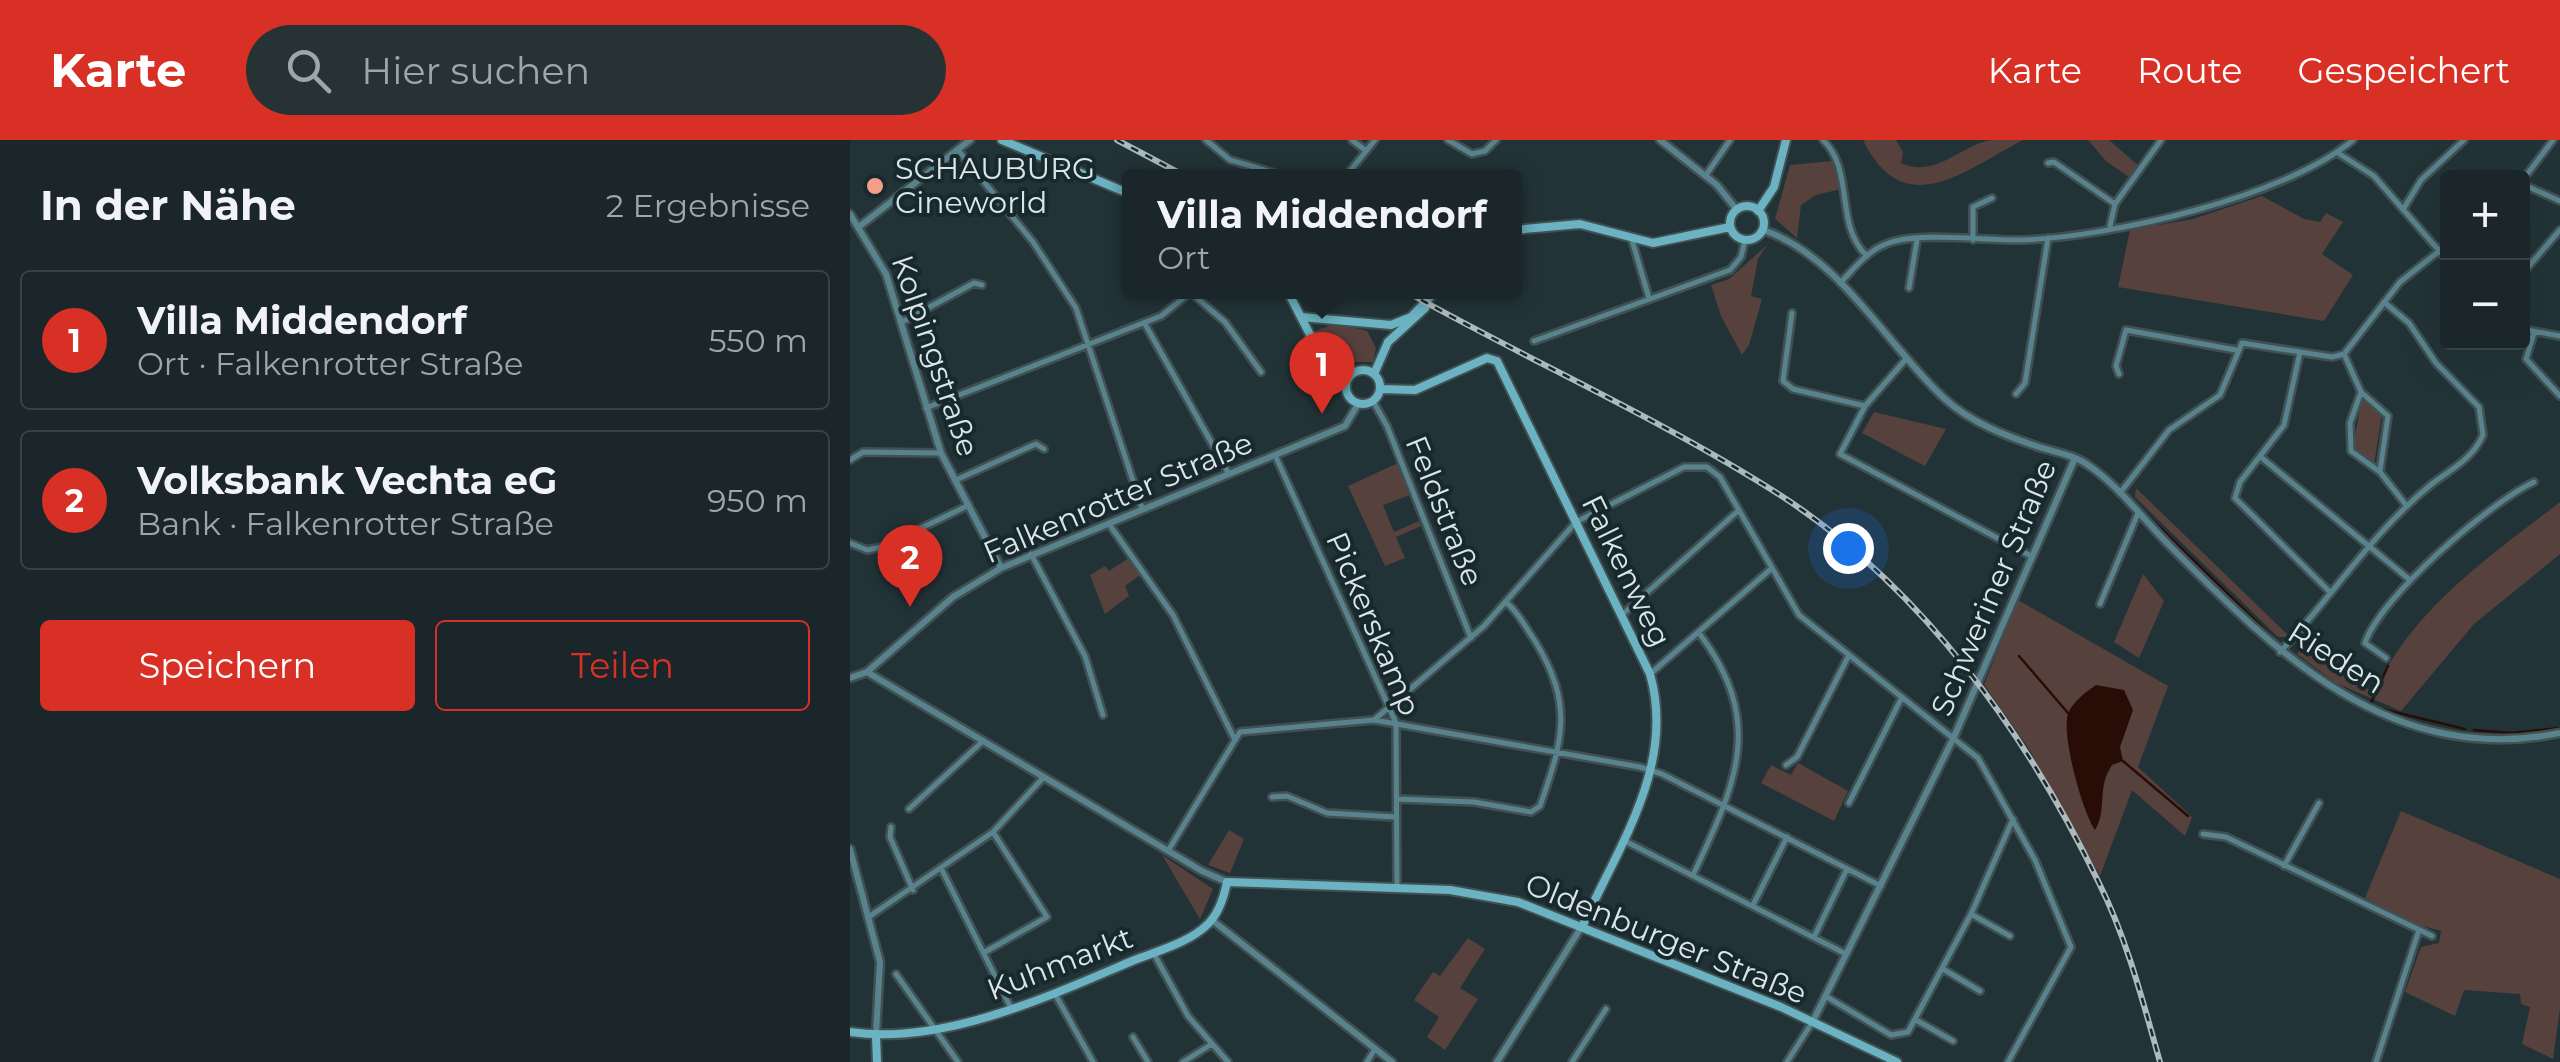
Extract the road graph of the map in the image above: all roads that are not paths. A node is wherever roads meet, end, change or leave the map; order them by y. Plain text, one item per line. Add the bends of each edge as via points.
1 (970, 140) edge
2 (1002, 140) edge
3 (1206, 140) edge
4 (1352, 140) edge
5 (1375, 140) edge
6 (1448, 140) edge
7 (1496, 140) edge
8 (1660, 140) edge
9 (1730, 140) edge
10 (1786, 140) edge
11 (1823, 140) edge
12 (2161, 140) edge
13 (2353, 140) edge
14 (2464, 140) edge
15 (2553, 140) edge
16 (958, 150) junction
17 (1366, 151) junction
18 (2338, 152) junction
19 (2048, 163) dead end
20 (1261, 169) edge
21 (1352, 169) edge
22 (2530, 172) edge
23 (1706, 175) junction
24 (2530, 187) edge
25 (1122, 191) edge
26 (1992, 198) dead end
27 (2560, 200) edge
28 (2115, 204) junction
29 (2404, 208) junction
30 (1737, 210) junction
31 (1758, 211) junction
32 (850, 214) edge
33 (860, 226) junction
34 (2110, 226) junction
35 (1730, 227) junction
36 (1522, 229) edge
37 (1763, 230) junction
38 (2560, 230) edge
39 (2048, 238) junction
40 (1632, 240) junction
41 (1744, 240) junction
42 (1917, 240) junction
43 (1973, 240) junction
44 (2439, 250) junction
45 (1867, 256) junction
46 (2447, 260) edge
47 (2530, 265) edge
48 (1840, 283) junction
49 (982, 285) dead end
50 (1909, 288) dead end
51 (1648, 298) junction
52 (1184, 299) edge
53 (1199, 299) edge
54 (1292, 299) edge
55 (1427, 299) edge
56 (1430, 299) edge
57 (2384, 302) junction
58 (1792, 313) dead end
59 (1301, 316) junction
60 (1341, 320) junction
61 (902, 322) junction
62 (1144, 323) junction
63 (2530, 332) edge
64 (2534, 333) junction
65 (1309, 335) junction
66 (2560, 336) edge
67 (1534, 341) dead end
68 (1090, 343) junction
69 (2236, 350) junction
70 (2300, 352) junction
71 (2344, 354) junction
72 (1906, 359) junction
73 (1261, 372) dead end
74 (1374, 374) junction
75 (2120, 374) dead end
76 (1348, 378) junction
77 (1380, 389) junction
78 (2361, 392) junction
79 (2016, 394) dead end
80 (2560, 396) edge
81 (1372, 401) junction
82 (1358, 404) junction
83 (1865, 406) junction
84 (926, 408) junction
85 (1044, 449) dead end
86 (942, 452) junction
87 (1276, 455) junction
88 (2075, 458) junction
89 (2262, 458) junction
90 (850, 460) edge
91 (2380, 472) junction
92 (1229, 474) junction
93 (956, 480) junction
94 (2534, 482) dead end
95 (2118, 495) junction
96 (2406, 504) junction
97 (969, 506) junction
98 (1142, 508) junction
99 (1739, 510) junction
100 (2138, 513) junction
101 (1107, 522) junction
102 (1576, 522) junction
103 (850, 543) edge
104 (2368, 544) junction
105 (1031, 554) junction
106 (2031, 556) junction
107 (1001, 568) junction
108 (1772, 568) junction
109 (2410, 580) junction
110 (2330, 592) junction
111 (1507, 603) junction
112 (2100, 604) dead end
113 (1622, 614) junction
114 (1699, 632) junction
115 (1471, 638) junction
116 (2280, 652) junction
117 (1848, 657) junction
118 (2386, 658) dead end
119 (868, 672) junction
120 (1650, 674) junction
121 (850, 678) edge
122 (1902, 697) junction
123 (1391, 708) junction
124 (1103, 714) dead end
125 (1374, 720) junction
126 (1396, 723) junction
127 (2560, 732) edge
128 (1954, 737) junction
129 (1234, 739) junction
130 (983, 741) junction
131 (1559, 752) junction
132 (1786, 765) dead end
133 (1653, 771) junction
134 (1043, 778) junction
135 (1272, 797) dead end
136 (1397, 800) junction
137 (1850, 803) dead end
138 (2319, 804) dead end
139 (1726, 806) junction
140 (910, 809) dead end
141 (1397, 817) junction
142 (2014, 820) junction
143 (890, 827) dead end
144 (993, 832) junction
145 (2203, 834) dead end
146 (1787, 837) junction
147 (1622, 839) junction
148 (850, 850) edge
149 (1168, 852) junction
150 (2284, 866) junction
151 (942, 869) junction
152 (1847, 869) junction
153 (1693, 875) junction
154 (1228, 882) junction
155 (1881, 886) junction
156 (1397, 888) junction
157 (913, 890) junction
158 (1753, 906) junction
159 (1971, 914) junction
160 (870, 916) junction
161 (1212, 920) junction
162 (1583, 925) junction
163 (2418, 933) junction
164 (2010, 936) dead end
165 (2432, 936) dead end
166 (1814, 937) junction
167 (985, 952) junction
168 (1153, 952) junction
169 (1848, 954) junction
170 (1943, 970) junction
171 (896, 974) dead end
172 (1980, 991) dead end
173 (1055, 994) junction
174 (1827, 998) junction
175 (1606, 1009) dead end
176 (1013, 1010) junction
177 (1916, 1020) junction
178 (1813, 1021) junction
179 (934, 1026) junction
180 (850, 1032) edge
181 (876, 1036) junction
182 (1133, 1038) dead end
183 (1953, 1041) dead end
184 (1212, 1044) junction
185 (1375, 1049) junction
186 (878, 1062) edge
187 (958, 1062) edge
188 (1092, 1062) edge
189 (1148, 1062) edge
190 (1183, 1062) edge
191 (1228, 1062) edge
192 (1367, 1062) edge
193 (1392, 1062) edge
194 (1498, 1062) edge
195 (1572, 1062) edge
196 (1788, 1062) edge
197 (1897, 1062) edge
198 (2008, 1062) edge
199 (2376, 1062) edge

1 - 16 street
2 - 25 main road
3 - 20 street via 1230,160
4 - 17 street
5 - 17 street
6 - 7 street via 1472,154
8 - 23 street
9 - 23 street
10 - 31 main road via 1774,187
11 - 45 street via 1840,176 1850,238
12 - 28 street
13 - 18 street
14 - 29 street via 2421,180
15 - 22 street
16 - 33 street
16 - 68 street via 1055,273
17 - 21 street
18 - 29 street
18 - 34 street via 2240,197
19 - 28 street
23 - 30 street
24 - 27 street
26 - 43 street via 1974,207
28 - 34 street
29 - 44 street
30 - 31 main road
30 - 35 main road
31 - 37 main road
32 - 33 street, Kolpingstraße
33 - 61 street, Kolpingstraße
34 - 39 street
35 - 40 main road via 1675,241
35 - 41 main road
36 - 40 main road via 1580,224
37 - 41 main road
37 - 48 street
38 - 47 street
39 - 43 street
39 - 79 street via 2025,383
40 - 51 street
41 - 51 street via 1730,270
42 - 43 street
42 - 45 street via 1882,245
42 - 50 street
44 - 46 street
44 - 57 street
45 - 48 street
48 - 72 street
49 - 61 street via 974,283
51 - 67 street
52 - 62 street
53 - 73 street
54 - 59 main road
55 - 60 main road via 1398,323
56 - 74 main road via 1414,323 1388,342
57 - 71 street
57 - 96 street via 2479,406 2484,421 2470,456
58 - 83 street via 1783,382
59 - 60 main road
59 - 65 main road
60 - 65 main road via 1320,323
61 - 84 street, Kolpingstraße
62 - 68 street
62 - 92 street
63 - 64 street
64 - 66 street
64 - 80 street via 2526,359
65 - 76 main road
68 - 84 street
68 - 98 street
69 - 70 street via 2249,342
69 - 75 street via 2126,330 2116,366
69 - 95 street via 2220,395 2169,430
70 - 71 street
70 - 89 street via 2290,410
71 - 78 street
72 - 83 street
72 - 88 street via 1976,420
74 - 76 main road via 1363,370
74 - 77 main road
76 - 82 main road via 1347,393
77 - 81 main road
77 - 102 main road, Falkenweg via 1415,390 1487,358 1497,361
78 - 91 street via 2388,416
78 - 91 street via 2347,439 2351,451
81 - 82 main road
81 - 115 street, Feldstraße
82 - 87 street, Falkenrotter Straße via 1345,426
83 - 106 street via 1840,450 1842,458
84 - 86 street, Kolpingstraße
85 - 93 street via 1029,447
86 - 90 street via 863,452
86 - 93 street, Kolpingstraße
87 - 92 street, Falkenrotter Straße
87 - 123 street, Pickerskamp
88 - 95 street, Rieden
88 - 106 street, Schweriner Straße
89 - 104 street
89 - 110 street via 2235,498
91 - 96 street
92 - 98 street, Falkenrotter Straße
93 - 97 street, Kolpingstraße
94 - 109 street
95 - 100 street, Rieden
96 - 104 street
97 - 103 street via 882,547
97 - 107 street, Kolpingstraße
98 - 101 street, Falkenrotter Straße
99 - 102 street via 1720,476 1695,465
99 - 108 street
99 - 113 street
100 - 112 street
100 - 116 street, Rieden
101 - 105 street, Falkenrotter Straße
101 - 129 street via 1173,615
102 - 111 street
102 - 113 main road, Falkenweg
104 - 109 street
104 - 110 street
105 - 107 street, Falkenrotter Straße
105 - 124 street via 1085,656
106 - 128 street, Schweriner Straße
107 - 119 street, Falkenrotter Straße via 953,598
108 - 114 street
108 - 117 street via 1799,615
109 - 118 street via 2365,642
110 - 116 street
111 - 115 street
111 - 131 street via 1540,650 1560,695
113 - 120 main road, Falkenweg
114 - 120 street
114 - 139 street via 1738,708 1741,741
115 - 123 street
116 - 127 street, Rieden via 2354,702 2396,719 2502,738
117 - 122 street
117 - 132 street
119 - 121 street, Falkenrotter Straße
119 - 130 street, Oldenburger Straße
120 - 133 main road, Falkenweg via 1659,713
122 - 128 street
122 - 137 street
123 - 125 street
123 - 126 street, Pickerskamp
125 - 126 street
125 - 129 street via 1247,730
126 - 131 street
126 - 136 street, Pickerskamp
128 - 142 street via 1978,758
128 - 155 street, Schweriner Straße
129 - 149 street
130 - 134 street, Oldenburger Straße
130 - 140 street
131 - 133 street
131 - 136 street via 1536,811
133 - 139 street
133 - 147 main road, Falkenweg
134 - 144 street
134 - 149 street, Oldenburger Straße
135 - 141 street via 1287,796 1327,813
136 - 141 street, Pickerskamp
138 - 150 street
139 - 146 street
139 - 153 street
141 - 156 street, Pickerskamp
142 - 159 street
142 - 198 street via 2072,947
143 - 157 street
144 - 151 street
144 - 167 street via 1046,918
145 - 150 street
146 - 152 street
146 - 158 street
147 - 153 street
147 - 162 main road, Falkenweg
148 - 160 street
149 - 154 street, Oldenburger Straße
150 - 163 street
151 - 157 street
151 - 167 street
152 - 155 street
152 - 166 street
153 - 158 street
154 - 156 main road, Oldenburger Straße
154 - 161 main road
155 - 169 street, Schweriner Straße
156 - 162 main road, Oldenburger Straße via 1487,895
157 - 160 street
158 - 166 street
159 - 164 street
159 - 170 street
160 - 181 street via 880,962
161 - 168 main road, Kuhmarkt
161 - 185 street
162 - 178 main road, Oldenburger Straße
162 - 194 street
163 - 165 street
163 - 199 street
166 - 169 street
167 - 176 street
168 - 173 main road, Kuhmarkt
168 - 184 street via 1178,1001
169 - 174 street, Schweriner Straße
170 - 172 street
170 - 177 street
171 - 179 street
173 - 176 main road, Kuhmarkt
173 - 188 street
174 - 177 street via 1898,1036
174 - 178 street, Schweriner Straße
175 - 195 street
176 - 179 main road, Kuhmarkt
177 - 183 street
178 - 196 street
178 - 197 main road, Oldenburger Straße
179 - 181 main road, Kuhmarkt
179 - 187 street
180 - 181 main road, Kuhmarkt
181 - 186 main road
182 - 189 street
184 - 190 street
184 - 191 street
185 - 192 street
185 - 193 street

